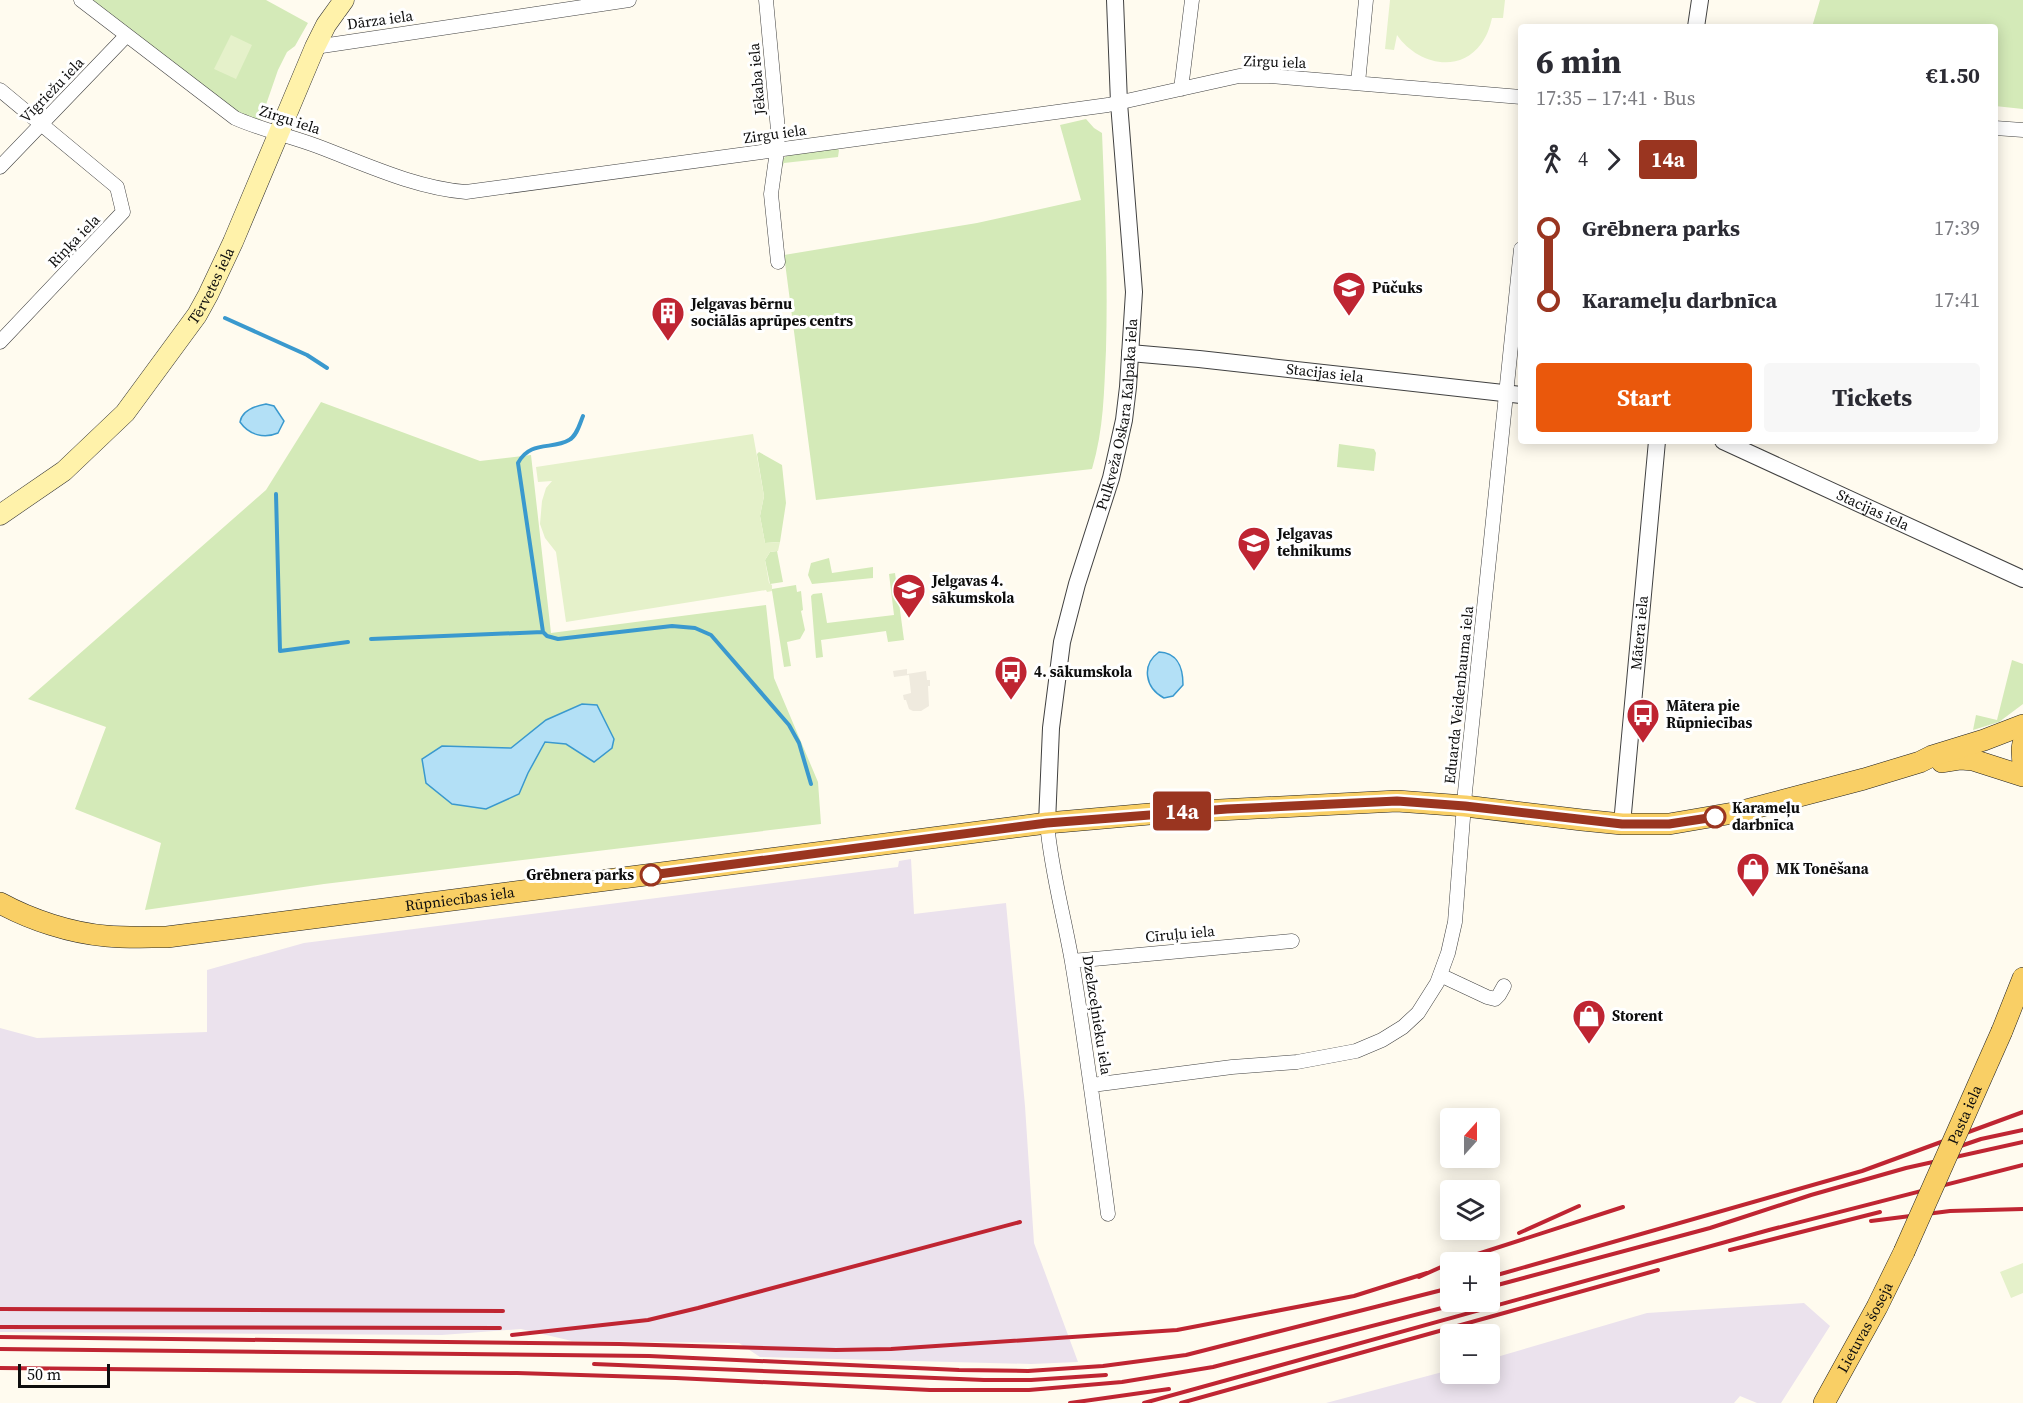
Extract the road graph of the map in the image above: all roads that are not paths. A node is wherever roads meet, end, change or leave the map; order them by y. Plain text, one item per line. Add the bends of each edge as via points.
1 (81, 0) edge
2 (344, 0) edge
3 (629, 0) edge
4 (766, 0) edge
5 (1115, 0) edge
6 (1192, 0) edge
7 (1366, 0) edge
8 (1700, 0) edge
9 (1696, 24) edge
10 (126, 36) junction
11 (315, 46) junction
12 (1358, 83) junction
13 (1181, 89) junction
14 (0, 90) edge
15 (1518, 97) edge
16 (1119, 103) junction
17 (41, 126) junction
18 (1998, 128) edge
19 (2023, 130) edge
20 (278, 134) junction
21 (777, 151) junction
22 (0, 167) edge
23 (778, 262) dead end
24 (1518, 312) edge
25 (0, 342) edge
26 (1130, 353) junction
27 (1514, 395) edge
28 (1657, 444) edge
29 (1730, 444) edge
30 (0, 515) edge
31 (2023, 579) edge
32 (2023, 725) edge
33 (2023, 743) edge
34 (1920, 762) junction
35 (2023, 766) edge
36 (2023, 776) edge
37 (1465, 806) junction
38 (1047, 823) junction
39 (1622, 824) junction
40 (0, 903) edge
41 (1292, 941) dead end
42 (1071, 961) junction
43 (1440, 975) junction
44 (2023, 978) edge
45 (1504, 986) dead end
46 (1092, 1085) junction
47 (1108, 1214) dead end
48 (1904, 1252) joint
49 (1824, 1403) edge

1 - 10 street, Zirgu iela
2 - 11 main road, Tērvetes iela
3 - 11 street, Dārza iela
4 - 21 street, Jēkaba iela
5 - 16 street, Pulkveža Oskara Kalpaka iela
6 - 13 street
7 - 12 street
8 - 9 street
10 - 17 street, Vīgriežu iela
10 - 20 street, Zirgu iela via 235,118
11 - 20 main road, Tērvetes iela
12 - 13 street, Zirgu iela via 1255,75
12 - 15 street, Zirgu iela
13 - 16 street, Zirgu iela
14 - 17 street, Riņķa iela
16 - 21 street, Zirgu iela
16 - 26 street, Pulkveža Oskara Kalpaka iela via 1134,292
17 - 22 street, Vīgriežu iela
17 - 25 street, Riņķa iela via 117,187 123,213
18 - 19 street
20 - 21 street, Zirgu iela via 411,181 466,192
20 - 30 main road, Tērvetes iela via 208,295 142,391 118,420 64,471
21 - 23 street, Jēkaba iela via 771,195
24 - 27 street, Eduarda Veidenbauma iela
26 - 27 street, Stacijas iela
26 - 38 street, Pulkveža Oskara Kalpaka iela via 1125,420 1062,642 1050,739
27 - 37 street, Eduarda Veidenbauma iela
28 - 39 street, Mātera iela
29 - 31 street, Stacijas iela
32 - 34 main road, Rūpniecības iela
33 - 35 main road
34 - 36 main road, Rūpniecības iela via 1984,762
34 - 39 main road, Rūpniecības iela via 1739,812 1669,824
37 - 38 main road, Rūpniecības iela via 1397,801 1328,803
37 - 39 main road, Rūpniecības iela
37 - 43 street, Eduarda Veidenbauma iela via 1455,922
38 - 40 main road, Rūpniecības iela via 167,937 87,934 15,912
38 - 42 street, Dzelzceļnieku iela
41 - 42 street, Cīruļu iela
42 - 46 street, Dzelzceļnieku iela
43 - 45 street via 1495,999
43 - 46 street, Eduarda Veidenbauma iela via 1430,998 1403,1027 1356,1051 1297,1062
44 - 48 main road, Pasta iela, bridge
46 - 47 street, Dzelzceļnieku iela
48 - 49 main road, Lietuvas šoseja

